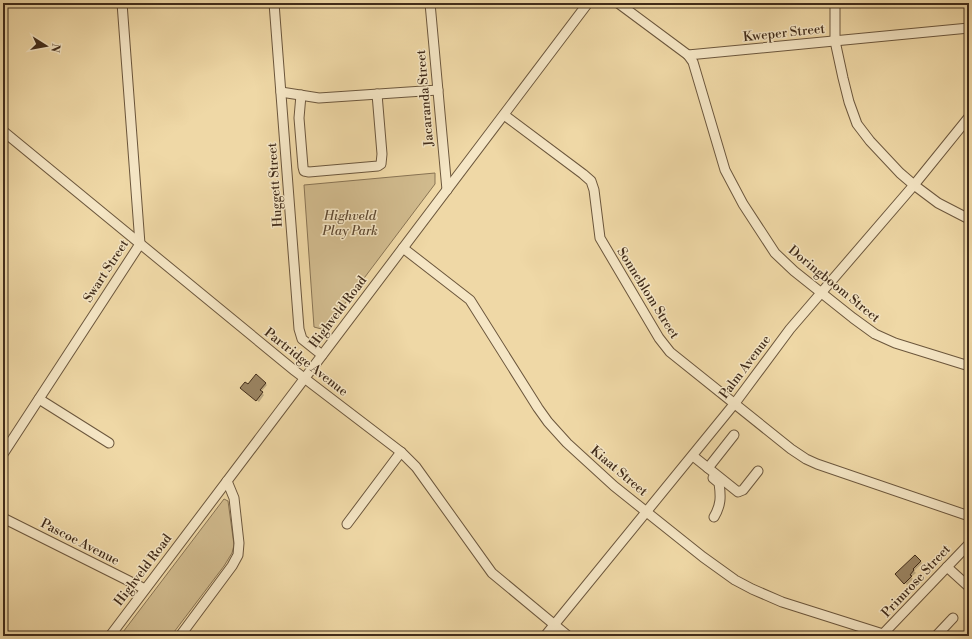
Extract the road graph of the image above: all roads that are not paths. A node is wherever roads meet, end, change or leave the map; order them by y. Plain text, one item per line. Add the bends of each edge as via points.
1 (122, 3) edge
2 (274, 3) edge
3 (430, 3) edge
4 (588, 3) edge
5 (618, 3) edge
6 (835, 3) edge
7 (969, 28) edge
8 (835, 41) junction
9 (688, 55) junction
10 (438, 90) junction
11 (281, 92) junction
12 (377, 94) junction
13 (301, 95) junction
14 (504, 115) junction
15 (969, 117) edge
16 (3, 132) edge
17 (914, 186) junction
18 (447, 190) junction
19 (969, 219) edge
20 (140, 244) junction
21 (402, 248) junction
22 (821, 293) junction
23 (322, 355) junction
24 (969, 366) edge
25 (304, 379) junction
26 (39, 399) junction
27 (735, 403) junction
28 (734, 435) dead end
29 (108, 443) dead end
30 (401, 452) junction
31 (3, 454) edge
32 (691, 458) junction
33 (708, 468) junction
34 (758, 471) dead end
35 (227, 481) junction
36 (648, 512) junction
37 (969, 516) edge
38 (714, 517) dead end
39 (3, 518) edge
40 (347, 524) dead end
41 (969, 544) edge
42 (947, 567) junction
43 (969, 588) edge
44 (145, 589) junction
45 (953, 618) dead end
46 (554, 625) junction
47 (882, 635) edge
48 (110, 636) edge
49 (180, 636) edge
50 (546, 636) edge
51 (568, 636) edge
52 (936, 636) edge

1 - 20 street, Swart Street
2 - 11 street, Huggett Street
3 - 10 street, Jacaranda Street
4 - 14 street, Highveld Road
5 - 9 street
6 - 8 street
7 - 8 street, Kweper Street
8 - 9 street, Kweper Street
8 - 17 street via 842,78 857,124
9 - 22 street, Doringboom Street via 696,69 728,176 771,248 788,266
10 - 12 street
10 - 18 street, Jacaranda Street
11 - 13 street
11 - 23 street, Huggett Street via 299,329 302,339
12 - 13 street via 319,98
12 - 13 street via 381,164 309,172 303,167 299,118
14 - 18 street, Highveld Road
14 - 27 street, Sonneblom Street via 590,181 594,190 600,238 659,338 670,352
15 - 17 street, Palm Avenue
16 - 20 street, Partridge Avenue
17 - 19 street via 938,203
17 - 22 street, Palm Avenue
18 - 21 street, Highveld Road
20 - 25 street, Partridge Avenue
20 - 26 street, Swart Street
21 - 23 street, Highveld Road
21 - 36 street, Kiaat Street via 470,300 548,422 614,486
22 - 24 street, Doringboom Street via 874,334
22 - 27 street, Palm Avenue via 790,329
23 - 25 street, Highveld Road
25 - 30 street, Partridge Avenue
25 - 35 street, Highveld Road
26 - 29 street
26 - 31 street, Swart Street
27 - 32 street, Palm Avenue
27 - 37 street, Sonneblom Street via 806,459
28 - 33 street
30 - 40 street
30 - 46 street, Partridge Avenue via 416,467 492,573
32 - 33 street
32 - 36 street, Palm Avenue
32 - 38 street via 719,483 720,502
33 - 34 street via 738,492 743,490
35 - 44 street, Highveld Road
35 - 49 street via 234,498 238,555
36 - 46 street, Palm Avenue
36 - 47 street, Kiaat Street via 703,557 752,590
39 - 44 street, Pascoe Avenue
41 - 42 street, Primrose Street
42 - 43 street
42 - 47 street, Primrose Street
44 - 48 street, Highveld Road
45 - 52 street
46 - 50 street, Palm Avenue
46 - 51 street, Partridge Avenue

